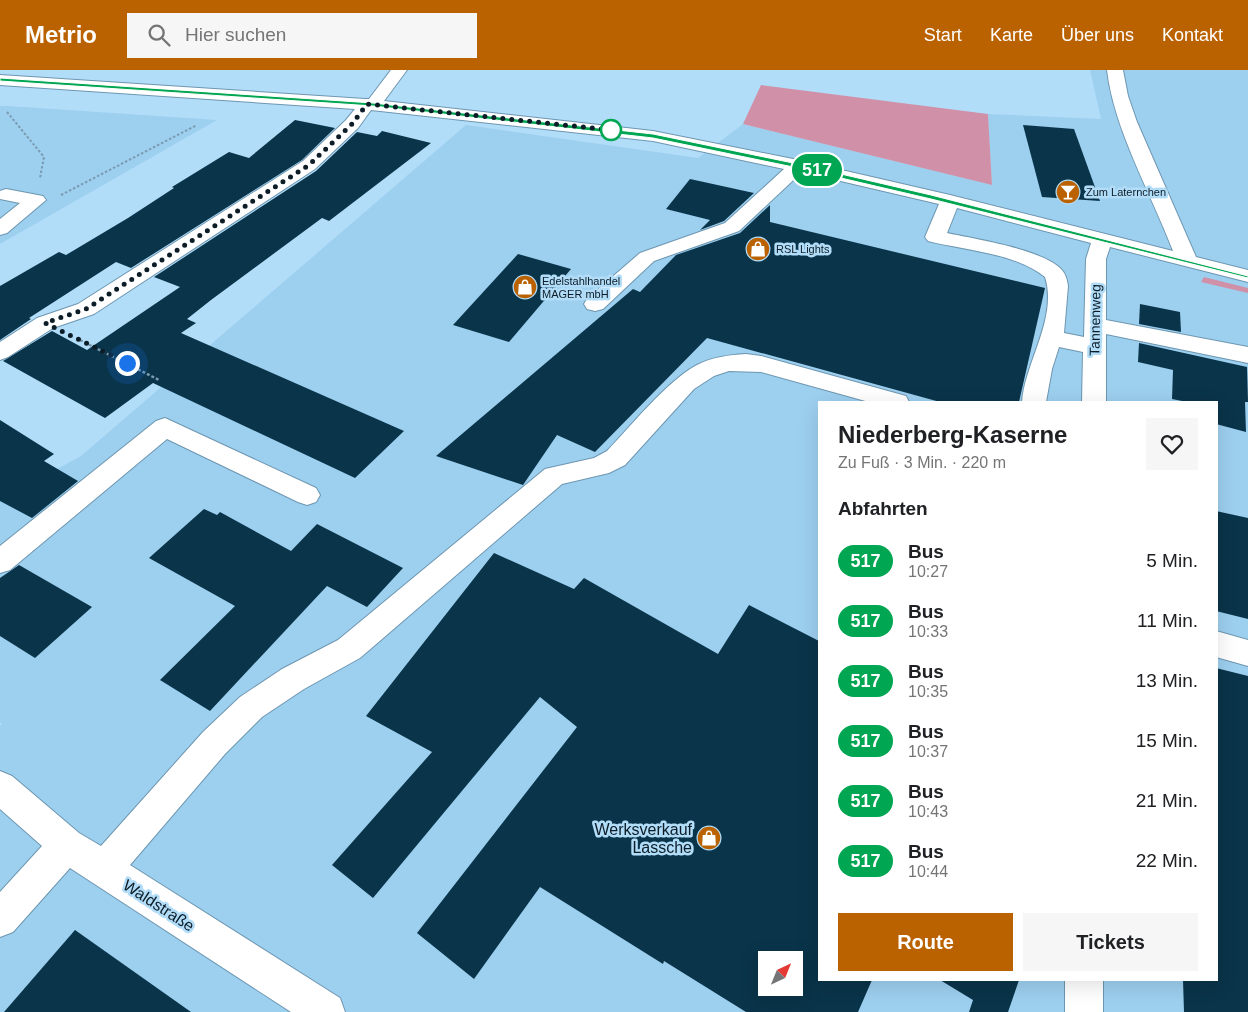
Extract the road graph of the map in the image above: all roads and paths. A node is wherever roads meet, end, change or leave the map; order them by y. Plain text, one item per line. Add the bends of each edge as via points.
1 (399, 70) edge
2 (1120, 75) edge
3 (0, 80) edge
4 (370, 104) junction
5 (7, 112) dead end
6 (197, 125) dead end
7 (798, 166) junction
8 (6, 194) dead end
9 (36, 200) junction
10 (950, 202) junction
11 (0, 229) edge
12 (1102, 239) junction
13 (1187, 261) junction
14 (1248, 276) edge
15 (595, 304) dead end
16 (45, 323) junction
17 (1095, 336) junction
18 (1052, 338) junction
19 (0, 352) edge
20 (1248, 355) edge
21 (159, 380) dead end
22 (893, 401) edge
23 (1034, 401) edge
24 (1094, 401) edge
25 (307, 495) dead end
26 (0, 562) edge
27 (1218, 645) edge
28 (1248, 653) edge
29 (0, 787) edge
30 (67, 844) junction
31 (104, 869) junction
32 (0, 919) edge
33 (1084, 981) edge
34 (326, 1012) edge
35 (1084, 1012) edge

1 - 4 street
2 - 13 street via 1190,237 1192,246
3 - 4 street
4 - 7 street via 653,136
4 - 16 street via 309,165 86,309
5 - 9 path via 44,157
6 - 9 path via 56,197
7 - 10 street
7 - 15 street via 732,227 647,257
8 - 9 street
9 - 11 street
10 - 12 street
10 - 18 street via 935,236 1030,260 1055,275
12 - 13 street
12 - 17 street, Tannenweg via 1096,259
13 - 14 street
16 - 19 street
16 - 21 path
17 - 18 street
17 - 20 street
17 - 24 street, Tannenweg
18 - 23 street via 1045,352
22 - 31 street via 761,364 727,363 706,370 686,383 616,458 600,466 554,476 349,649 250,707 214,743
25 - 26 street via 165,427
27 - 28 street
29 - 30 street, Waldstraße
30 - 31 street, Waldstraße
30 - 32 street
31 - 34 street, Waldstraße
33 - 35 street

